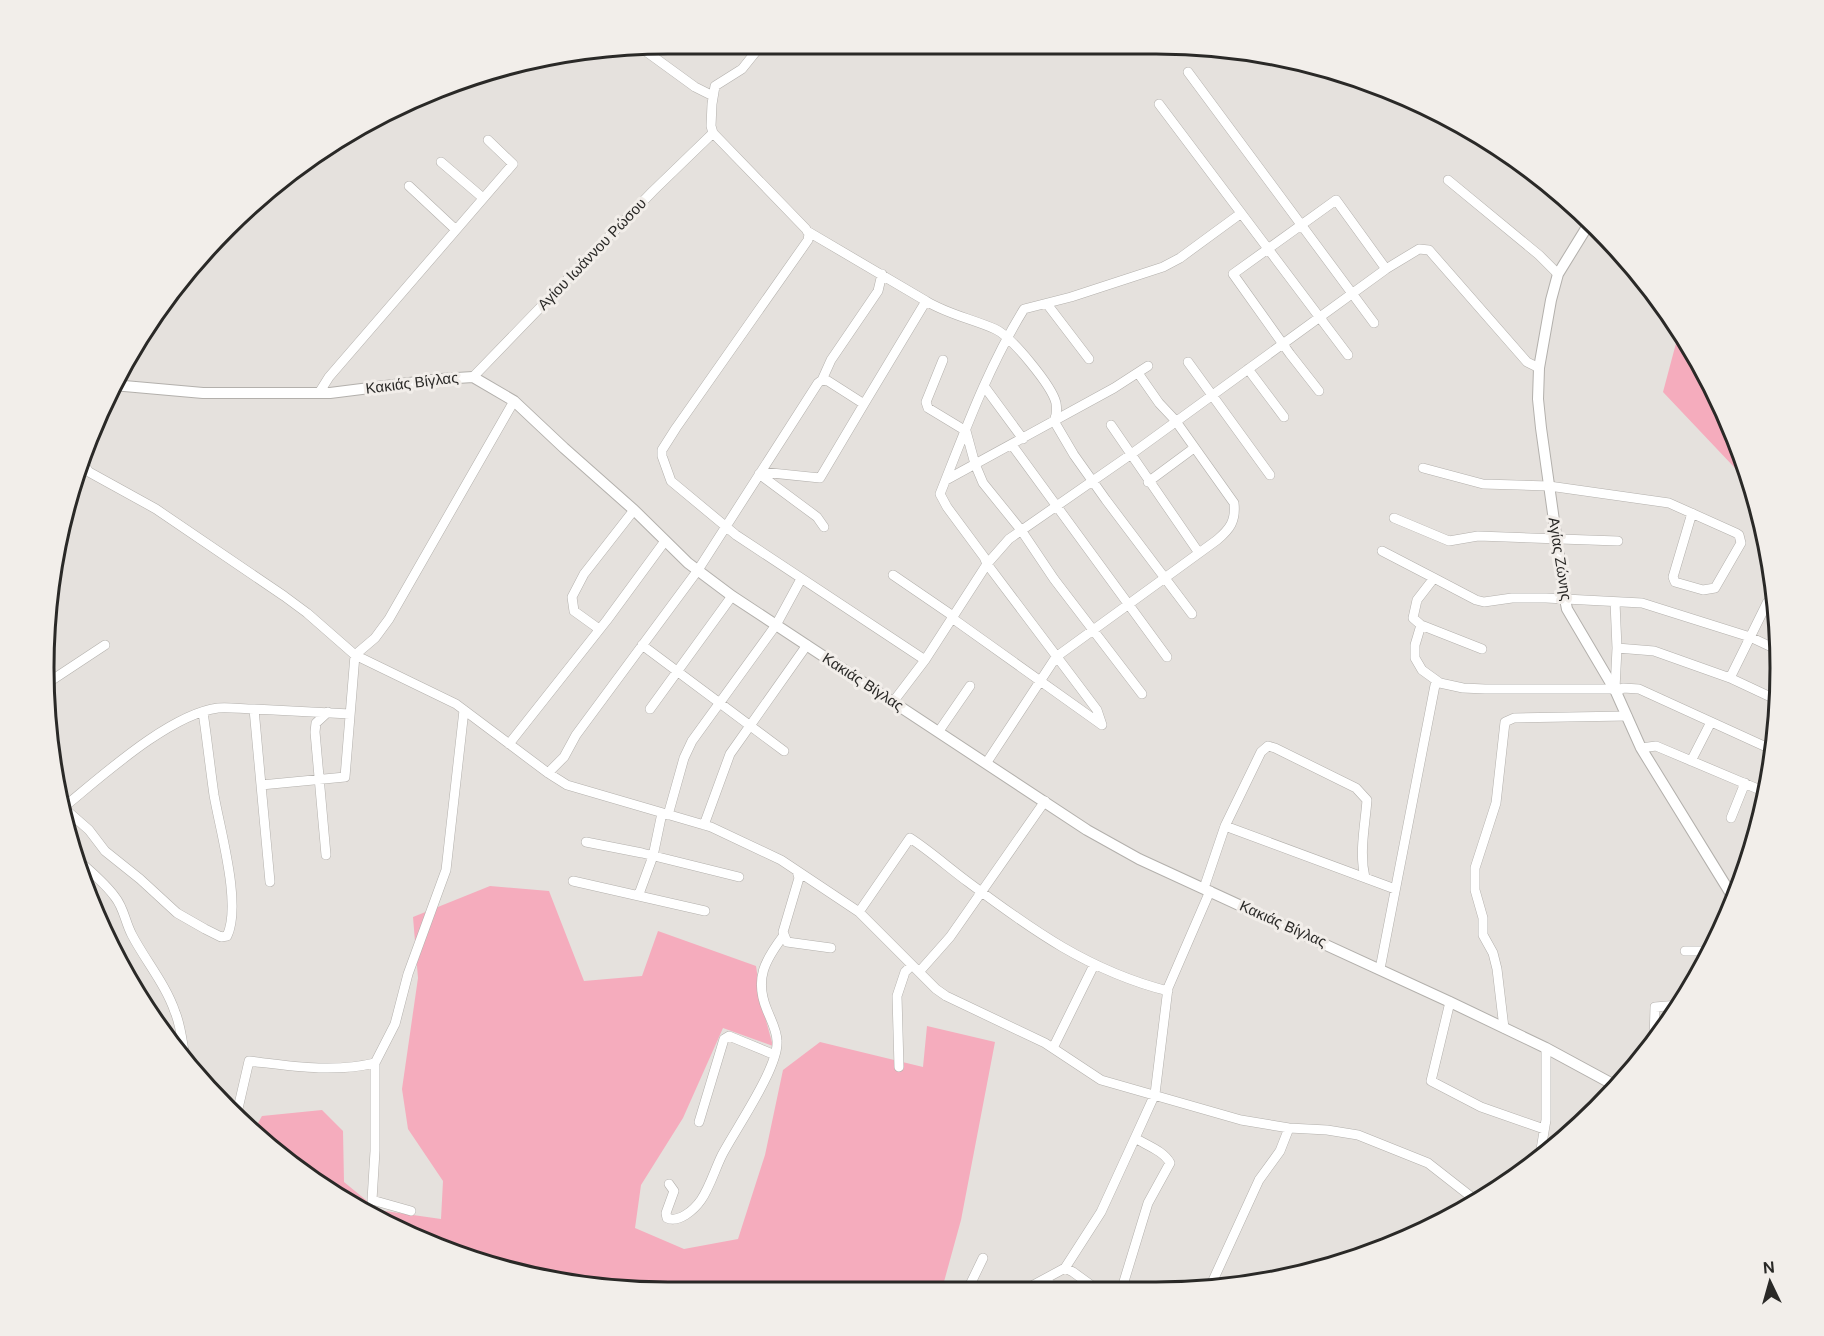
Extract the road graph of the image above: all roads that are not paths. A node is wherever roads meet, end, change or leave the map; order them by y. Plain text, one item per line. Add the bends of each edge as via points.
1 (650, 54) edge
2 (754, 54) edge
3 (1188, 72) dead end
4 (713, 96) junction
5 (1159, 104) dead end
6 (713, 133) junction
7 (488, 140) dead end
8 (441, 162) dead end
9 (1448, 180) dead end
10 (409, 186) dead end
11 (483, 198) junction
12 (1240, 214) junction
13 (1302, 225) junction
14 (455, 229) junction
15 (1585, 230) edge
16 (807, 231) junction
17 (1268, 249) junction
18 (1386, 269) junction
19 (882, 274) junction
20 (1558, 274) junction
21 (1353, 293) junction
22 (926, 301) junction
23 (1047, 304) junction
24 (1319, 318) junction
25 (1374, 323) dead end
26 (1007, 337) junction
27 (1282, 344) junction
28 (1348, 355) dead end
29 (1089, 359) dead end
30 (943, 360) dead end
31 (1188, 362) dead end
32 (1148, 366) dead end
33 (1539, 368) junction
34 (1248, 369) junction
35 (1138, 373) junction
36 (473, 377) junction
37 (822, 380) junction
38 (123, 386) edge
39 (984, 386) junction
40 (1319, 391) dead end
41 (319, 393) junction
42 (1211, 396) junction
43 (514, 401) junction
44 (864, 405) junction
45 (1284, 417) dead end
46 (1175, 420) junction
47 (1054, 421) junction
48 (1111, 425) dead end
49 (966, 431) junction
50 (1023, 439) junction
51 (1012, 445) junction
52 (1194, 448) junction
53 (1130, 455) junction
54 (975, 464) junction
55 (1423, 468) dead end
56 (87, 470) edge
57 (760, 473) junction
58 (1270, 476) dead end
59 (946, 480) junction
60 (1093, 481) junction
61 (1149, 482) junction
62 (1549, 486) junction
63 (1057, 506) junction
64 (634, 510) junction
65 (1692, 513) junction
66 (1394, 518) dead end
67 (725, 526) junction
68 (824, 527) dead end
69 (1021, 530) junction
70 (1556, 538) junction
71 (665, 541) junction
72 (1618, 541) dead end
73 (1382, 551) dead end
74 (1199, 553) junction
75 (987, 564) junction
76 (698, 570) junction
77 (893, 574) dead end
78 (1165, 578) junction
79 (801, 579) junction
80 (1434, 579) junction
81 (732, 596) junction
82 (1565, 599) junction
83 (1616, 602) junction
84 (1128, 604) junction
85 (1767, 604) edge
86 (1192, 614) dead end
87 (953, 617) junction
88 (776, 625) junction
89 (1421, 625) junction
90 (599, 630) junction
91 (1093, 630) junction
92 (1750, 637) junction
93 (105, 645) dead end
94 (642, 645) junction
95 (807, 645) junction
96 (1769, 646) edge
97 (1617, 648) junction
98 (1482, 649) dead end
99 (356, 655) junction
100 (1056, 657) junction
101 (1167, 657) dead end
102 (925, 660) junction
103 (678, 671) junction
104 (1730, 678) junction
105 (54, 679) edge
106 (1042, 680) junction
107 (1436, 680) junction
108 (970, 686) dead end
109 (1615, 690) junction
110 (1142, 694) dead end
111 (1769, 696) edge
112 (893, 702) junction
113 (720, 704) junction
114 (255, 709) junction
115 (650, 709) dead end
116 (464, 710) junction
117 (203, 712) junction
118 (328, 712) junction
119 (350, 714) junction
120 (1627, 717) junction
121 (1711, 722) junction
122 (749, 726) junction
123 (939, 731) junction
124 (509, 744) junction
125 (1765, 747) edge
126 (1641, 748) junction
127 (784, 751) dead end
128 (1691, 761) junction
129 (987, 762) junction
130 (548, 773) junction
131 (318, 779) junction
132 (1745, 783) junction
133 (261, 785) junction
134 (1758, 789) edge
135 (1045, 801) junction
136 (70, 804) edge
137 (72, 814) edge
138 (665, 814) junction
139 (1731, 818) dead end
140 (704, 825) junction
141 (1225, 826) junction
142 (586, 842) dead end
143 (326, 855) dead end
144 (653, 856) junction
145 (89, 871) edge
146 (797, 871) junction
147 (739, 877) dead end
148 (1365, 878) junction
149 (573, 881) dead end
150 (270, 882) dead end
151 (1395, 889) junction
152 (1728, 889) edge
153 (1207, 890) junction
154 (982, 892) junction
155 (639, 894) junction
156 (705, 911) dead end
157 (859, 912) junction
158 (784, 936) junction
159 (831, 948) dead end
160 (1685, 951) dead end
161 (1701, 951) edge
162 (912, 965) junction
163 (1094, 965) junction
164 (1380, 969) junction
165 (919, 972) junction
166 (1168, 991) junction
167 (1450, 1002) junction
168 (1669, 1006) edge
169 (1654, 1026) edge
170 (1504, 1028) junction
171 (183, 1044) edge
172 (1053, 1048) junction
173 (1546, 1048) junction
174 (775, 1055) junction
175 (375, 1063) junction
176 (899, 1067) dead end
177 (1609, 1082) edge
178 (1155, 1094) junction
179 (239, 1106) edge
180 (699, 1122) dead end
181 (1289, 1128) junction
182 (1544, 1129) junction
183 (1135, 1138) junction
184 (1541, 1146) edge
185 (669, 1185) dead end
186 (1470, 1196) edge
187 (411, 1211) dead end
188 (983, 1258) dead end
189 (1065, 1268) junction
190 (1045, 1279) junction
191 (1214, 1279) edge
192 (971, 1282) edge
193 (1039, 1282) edge
194 (1048, 1282) edge
195 (1087, 1282) edge
196 (1124, 1282) edge

1 - 4 street
2 - 4 street via 742,69 715,86
3 - 13 street
4 - 6 street
5 - 12 street
6 - 16 street
6 - 36 street, Αγίου Ιωάννου Ρώσου
7 - 11 street via 513,164
8 - 11 street
9 - 20 street
10 - 14 street
11 - 14 street
12 - 17 street
12 - 23 street via 1163,267
13 - 17 street
13 - 18 street via 1336,200
13 - 21 street
14 - 41 street
15 - 20 street, Αγίας Ζώνης
16 - 19 street
16 - 67 street via 808,240 662,450 670,481
17 - 24 street
17 - 27 street via 1233,274
18 - 21 street
18 - 33 street via 1419,249 1429,250 1527,362
19 - 22 street
19 - 37 street via 878,291 831,360
20 - 33 street, Αγίας Ζώνης
21 - 24 street
21 - 25 street
22 - 26 street
22 - 44 street
23 - 26 street via 1024,309
23 - 29 street
24 - 27 street
24 - 28 street
26 - 39 street
26 - 47 street via 1053,396 1057,415
27 - 34 street
27 - 40 street
30 - 49 street via 926,402 928,408
31 - 42 street
32 - 35 street
33 - 62 street, Αγίας Ζώνης via 1538,399
34 - 42 street
34 - 45 street
35 - 46 street
35 - 47 street
36 - 41 street, Κακιάς Βίγλας
36 - 43 street, Κακιάς Βίγλας
37 - 44 street
37 - 57 street
38 - 41 street, Κακιάς Βίγλας via 203,393
39 - 49 street
39 - 50 street
42 - 46 street
42 - 58 street
43 - 64 street, Κακιάς Βίγλας
43 - 99 street via 389,619
44 - 57 street via 820,478
46 - 52 street
46 - 53 street
47 - 50 street
47 - 60 street
48 - 53 street
49 - 54 street
49 - 59 street
50 - 51 street
51 - 54 street
51 - 63 street
52 - 61 street
52 - 74 street via 1234,503 1235,514 1229,530
53 - 60 street
53 - 61 street
54 - 59 street
54 - 69 street via 983,483
55 - 62 street via 1483,484
56 - 99 street via 156,509 284,596
57 - 67 street
57 - 68 street via 817,517
59 - 75 street via 940,494
60 - 63 street
60 - 78 street
61 - 74 street
62 - 65 street via 1669,503
62 - 70 street, Αγίας Ζώνης
63 - 69 street
63 - 84 street
64 - 71 street, Κακιάς Βίγλας
64 - 90 street via 584,574 572,597 574,611
65 - 65 street via 1672,576 1675,582 1708,591 1715,588 1741,543 1739,535
66 - 70 street via 1449,541 1478,536
67 - 76 street
67 - 79 street
69 - 75 street
69 - 91 street
70 - 72 street
70 - 82 street, Αγίας Ζώνης
71 - 76 street, Κακιάς Βίγλας
71 - 90 street
73 - 80 street
74 - 78 street
75 - 87 street
75 - 100 street
76 - 81 street, Κακιάς Βίγλας
76 - 94 street
77 - 87 street
78 - 84 street
78 - 86 street
79 - 88 street
79 - 102 street
80 - 82 street via 1484,602
80 - 89 street via 1417,600 1413,618
81 - 88 street, Κακιάς Βίγλας
81 - 103 street
82 - 83 street
82 - 109 street, Αγίας Ζώνης via 1567,609
83 - 92 street via 1642,603
83 - 97 street
84 - 91 street
84 - 101 street
85 - 92 street
87 - 102 street
87 - 106 street
88 - 95 street, Κακιάς Βίγλας
88 - 113 street
89 - 98 street
89 - 107 street via 1415,658 1422,670
90 - 124 street
91 - 100 street
91 - 110 street
92 - 96 street
92 - 104 street
93 - 105 street
94 - 103 street
94 - 130 street via 564,757
95 - 112 street, Κακιάς Βίγλας
95 - 122 street
97 - 104 street via 1654,651
97 - 109 street
99 - 116 street
99 - 119 street
100 - 106 street
100 - 106 street via 1097,710 1102,724
102 - 112 street
103 - 113 street
103 - 115 street
104 - 111 street
106 - 129 street
107 - 109 street via 1463,688
107 - 151 street
108 - 123 street
109 - 120 street, Αγίας Ζώνης
109 - 121 street via 1639,689
112 - 123 street, Κακιάς Βίγλας
113 - 122 street
113 - 138 street via 692,741
114 - 117 street via 218,708
114 - 118 street
114 - 133 street
116 - 124 street
116 - 175 street via 446,870 408,974 395,1024
117 - 136 street via 163,729
117 - 137 street via 232,899 231,929 227,936 221,937 177,913 105,851
118 - 119 street
118 - 131 street via 316,723
119 - 131 street via 345,777
120 - 126 street, Αγίας Ζώνης
120 - 170 street via 1514,718 1505,722 1496,803 1475,868 1483,935 1497,969
121 - 125 street
121 - 128 street
122 - 127 street
122 - 140 street via 730,754
123 - 129 street, Κακιάς Βίγλας
124 - 130 street
126 - 128 street via 1656,746
126 - 152 street, Αγίας Ζώνης
128 - 132 street
129 - 135 street, Κακιάς Βίγλας
130 - 138 street via 567,785
131 - 133 street
131 - 143 street
132 - 134 street
132 - 139 street
133 - 150 street
135 - 153 street, Κακιάς Βίγλας via 1139,859
135 - 154 street
138 - 140 street
138 - 144 street
140 - 146 street
141 - 148 street
141 - 148 street via 1261,752 1268,746 1275,748 1356,788 1367,800 1362,850
141 - 153 street
142 - 144 street
144 - 147 street
144 - 155 street
145 - 171 street via 121,906 128,927 176,1012
146 - 157 street
146 - 158 street via 799,878
148 - 151 street
149 - 155 street
151 - 164 street
153 - 164 street, Κακιάς Βίγλας
153 - 166 street
154 - 157 street via 910,838
154 - 163 street via 1036,931
154 - 165 street
155 - 156 street
157 - 162 street
158 - 159 street via 788,942
158 - 174 street via 762,972 764,1004 777,1041
160 - 161 street
162 - 165 street
162 - 176 street via 905,972 897,996
163 - 166 street
163 - 172 street
164 - 167 street, Κακιάς Βίγλας
165 - 172 street via 946,996
166 - 178 street
167 - 170 street, Κακιάς Βίγλας
167 - 182 street via 1431,1081 1481,1107
168 - 169 street via 1655,1007
170 - 173 street, Κακιάς Βίγλας
172 - 178 street via 1101,1080
173 - 177 street, Κακιάς Βίγλας
173 - 182 street
174 - 180 street via 729,1036 724,1039
174 - 185 street via 702,1199 682,1217 671,1220 666,1213 674,1191
175 - 179 street via 310,1068 249,1060
175 - 187 street via 372,1200
178 - 181 street via 1241,1120
178 - 183 street
181 - 186 street via 1344,1132 1378,1142 1428,1163
181 - 191 street via 1280,1151 1259,1180
182 - 184 street
183 - 189 street via 1101,1212
183 - 196 street via 1170,1162 1148,1203
188 - 192 street
189 - 190 street
189 - 195 street
190 - 193 street
190 - 194 street

